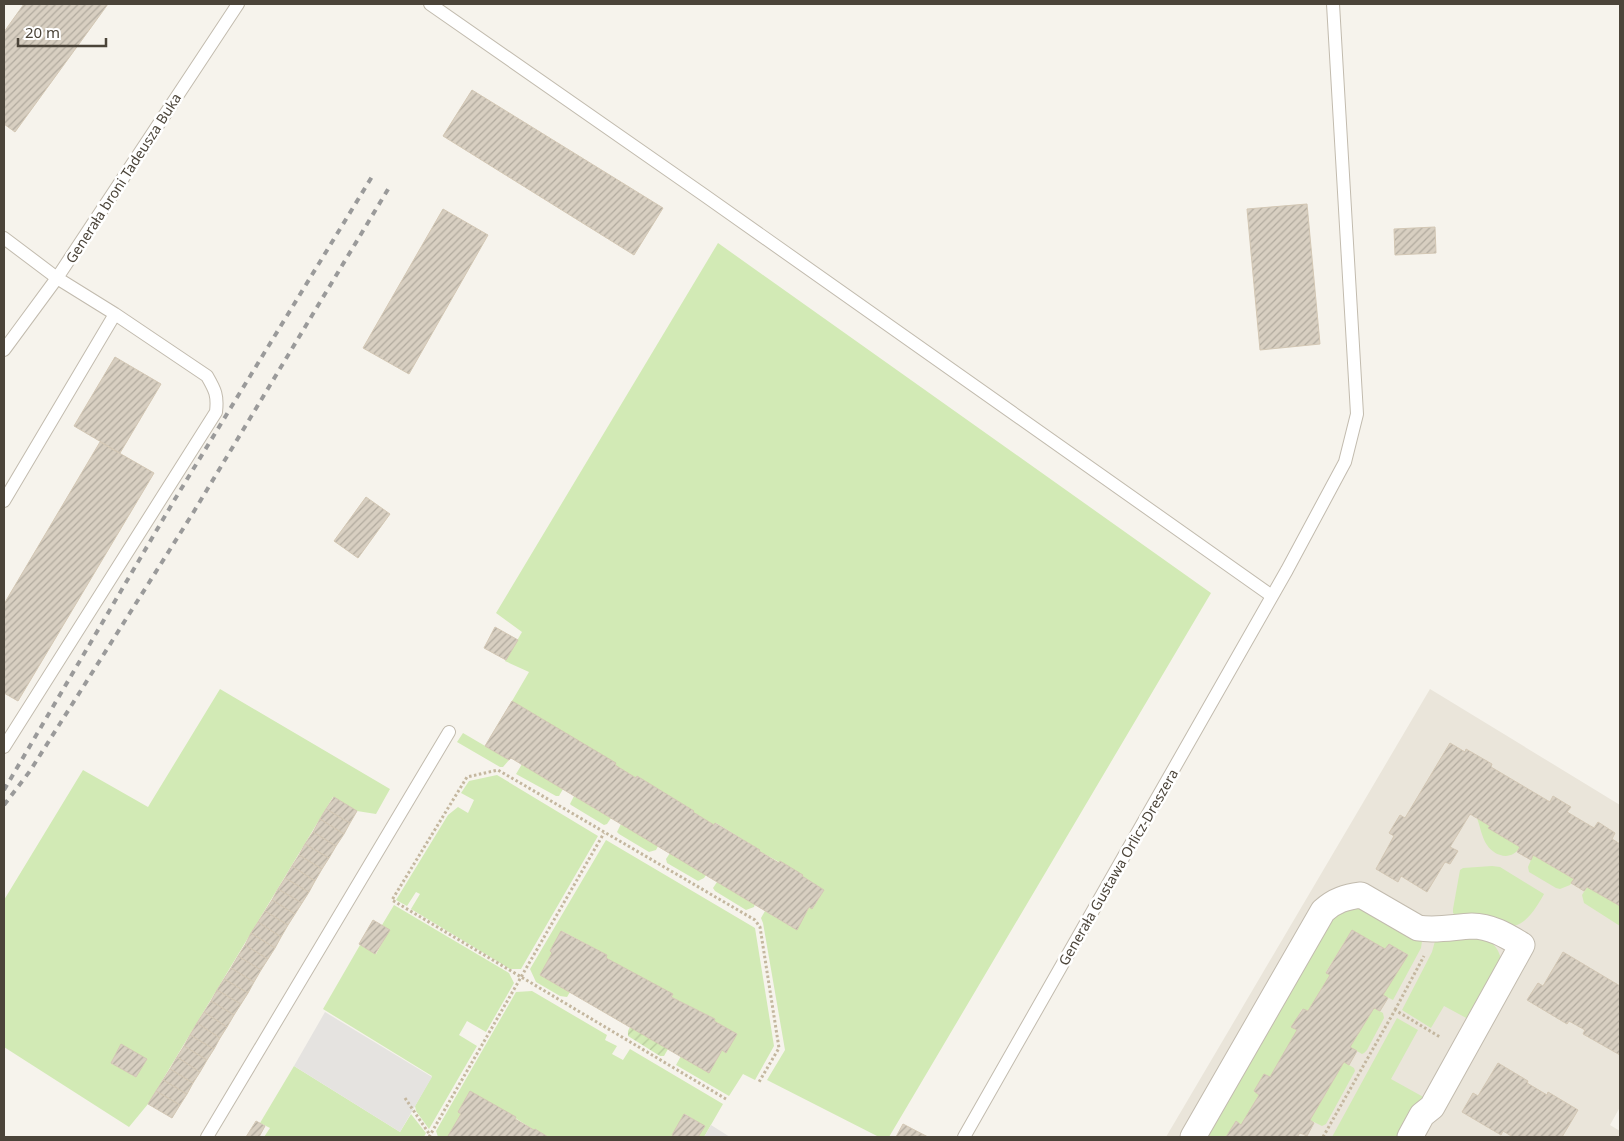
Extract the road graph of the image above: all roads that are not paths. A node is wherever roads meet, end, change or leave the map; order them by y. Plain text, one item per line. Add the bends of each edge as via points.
1 (238, 4) edge
2 (430, 4) edge
3 (1333, 4) edge
4 (4, 238) edge
5 (57, 278) junction
6 (115, 314) junction
7 (4, 350) edge
8 (4, 501) edge
9 (1272, 596) junction
10 (449, 732) dead end
11 (4, 747) edge
12 (208, 1137) edge
13 (964, 1137) edge
14 (1193, 1137) edge
15 (1410, 1137) edge

1 - 5 lane, Generała broni Tadeusza Buka
2 - 9 lane
3 - 9 lane, Generała Gustawa Orlicz-Dreszera via 1357,414 1345,462
4 - 5 lane
5 - 6 lane
5 - 7 lane, Generała broni Tadeusza Buka
6 - 8 lane
6 - 11 lane via 207,376 216,391 216,412
9 - 13 lane, Generała Gustawa Orlicz-Dreszera
10 - 12 lane
14 - 15 street via 1323,911 1339,899 1361,895 1418,928 1485,928 1502,933 1522,945 1432,1107 1422,1115

